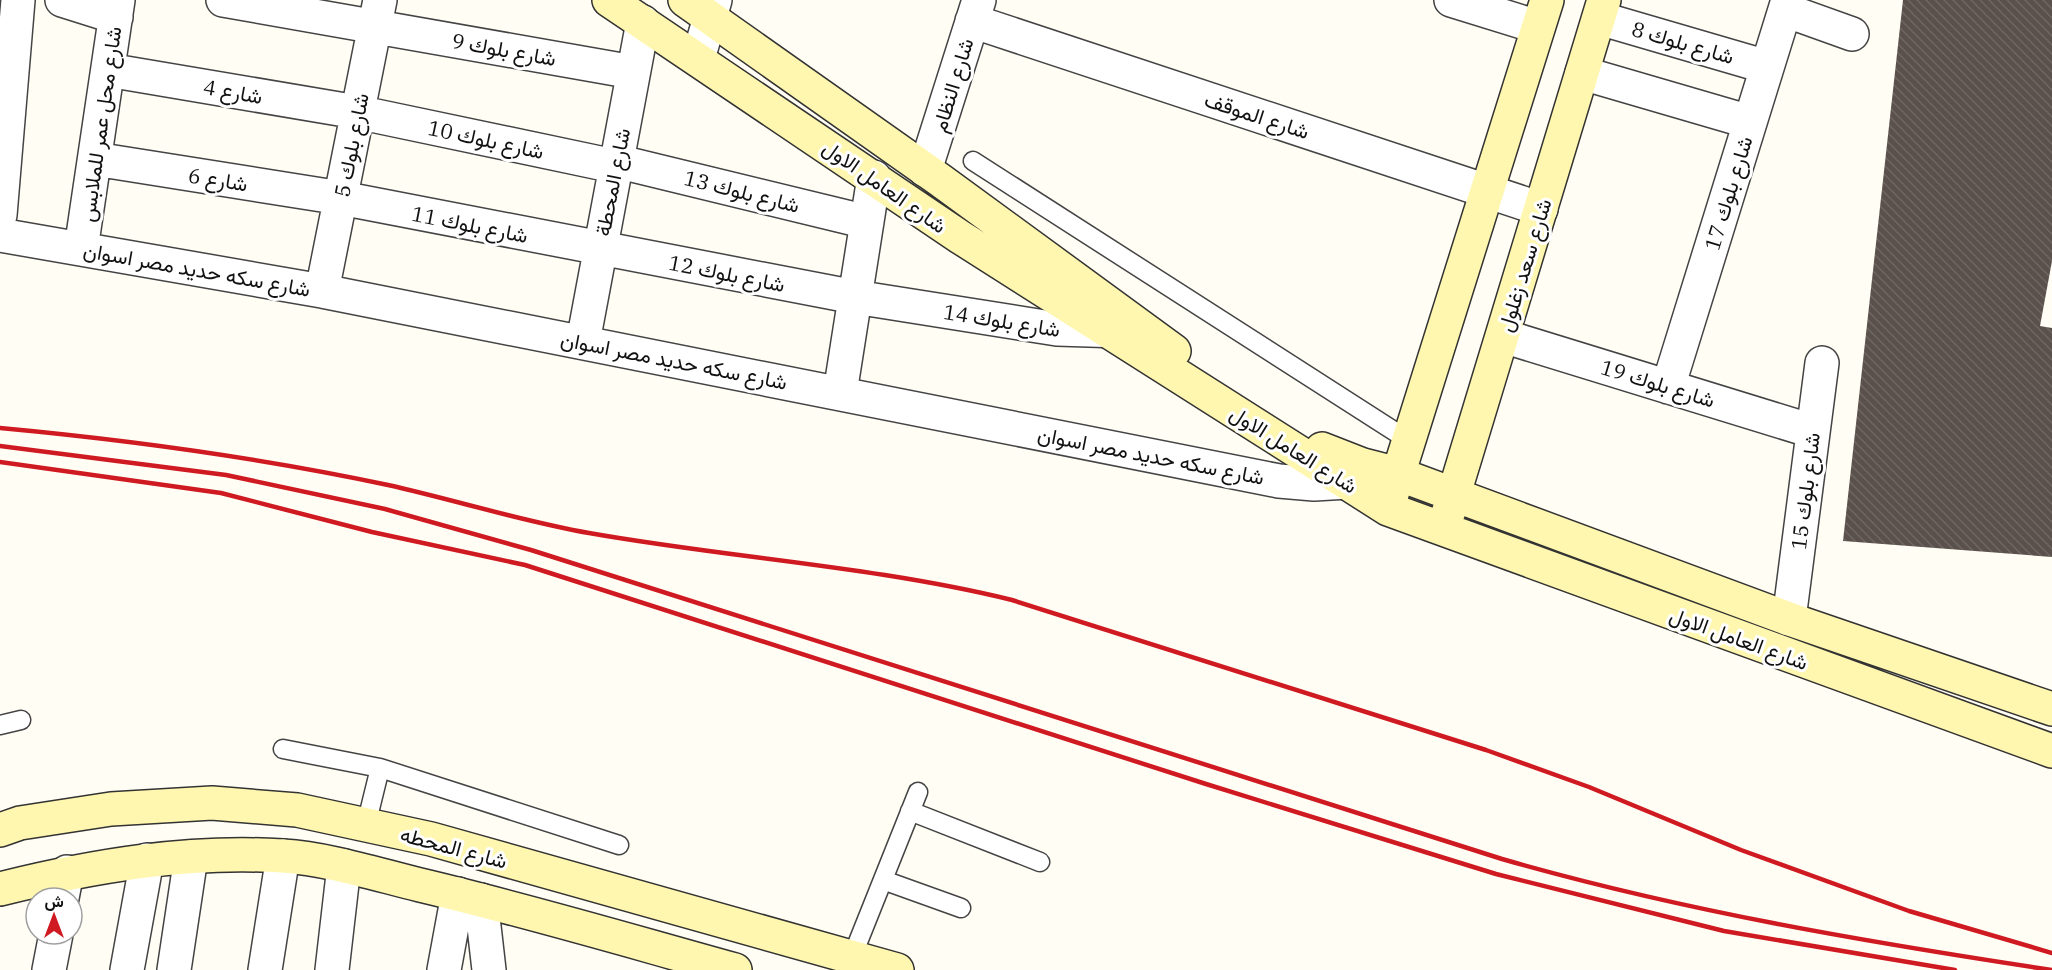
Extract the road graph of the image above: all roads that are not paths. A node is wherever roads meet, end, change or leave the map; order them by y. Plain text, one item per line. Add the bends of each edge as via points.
1 (18, 0) edge
2 (62, 0) edge
3 (223, 0) edge
4 (609, 0) edge
5 (1451, 0) edge
6 (1787, 5) edge
7 (703, 6) edge
8 (117, 8) edge
9 (1601, 9) edge
10 (975, 10) edge
11 (377, 13) edge
12 (1542, 14) edge
13 (643, 22) junction
14 (1852, 34) dead end
15 (698, 59) junction
16 (1767, 67) junction
17 (108, 70) junction
18 (633, 72) junction
19 (1582, 73) junction
20 (357, 112) junction
21 (1750, 122) junction
22 (3, 135) edge
23 (95, 159) junction
24 (973, 161) dead end
25 (615, 164) junction
26 (925, 170) junction
27 (874, 177) junction
28 (1487, 191) junction
29 (341, 198) junction
30 (1541, 209) junction
31 (0, 215) edge
32 (867, 222) junction
33 (0, 235) edge
34 (81, 249) junction
35 (600, 249) junction
36 (322, 291) junction
37 (855, 297) junction
38 (1107, 332) junction
39 (1149, 332) junction
40 (1503, 336) junction
41 (583, 342) junction
42 (1822, 363) dead end
43 (1668, 387) junction
44 (840, 393) junction
45 (1812, 431) junction
46 (1408, 440) junction
47 (1398, 474) junction
48 (1348, 482) junction
49 (1454, 497) junction
50 (1388, 509) junction
51 (1442, 530) junction
52 (1790, 619) junction
53 (2052, 709) edge
54 (21, 720) dead end
55 (0, 725) edge
56 (283, 749) dead end
57 (2052, 751) edge
58 (380, 768) junction
59 (918, 792) dead end
60 (910, 810) junction
61 (366, 825) junction
62 (0, 830) edge
63 (619, 845) dead end
64 (283, 856) junction
65 (191, 857) junction
66 (147, 860) junction
67 (1040, 862) dead end
68 (344, 866) junction
69 (883, 880) junction
70 (65, 885) edge
71 (0, 889) edge
72 (469, 897) junction
73 (962, 908) dead end
74 (54, 946) edge
75 (852, 957) junction
76 (49, 970) edge
77 (127, 970) edge
78 (174, 970) edge
79 (265, 970) edge
80 (332, 970) edge
81 (444, 970) edge
82 (489, 970) edge
83 (735, 970) edge
84 (897, 970) edge

1 - 22 street
2 - 8 street
3 - 11 street, شارع بلوك 9
4 - 13 main road, شارع العامل الاول
5 - 12 street
6 - 14 street
6 - 16 street, شارع بلوك 17
7 - 15 street
7 - 26 main road, شارع العامل الاول
8 - 17 street, شارع محل عمر للملابس
9 - 16 street, شارع بلوك 8
9 - 19 main road, شارع سعد زغلول
10 - 26 street, شارع النظام
10 - 28 street, شارع الموقف
11 - 18 street, شارع بلوك 9
11 - 20 street, شارع بلوك 5
12 - 28 main road
13 - 15 main road, شارع العامل الاول
13 - 18 street, شارع المحطة
15 - 27 main road, شارع العامل الاول
16 - 21 street, شارع بلوك 17
17 - 20 street, شارع 4
17 - 23 street, شارع محل عمر للملابس
18 - 25 street, شارع المحطة
19 - 21 street
19 - 30 main road, شارع سعد زغلول
20 - 25 street, شارع بلوك 10
20 - 29 street, شارع بلوك 5
21 - 43 street, شارع بلوك 17
22 - 31 street
23 - 29 street, شارع 6
23 - 34 street, شارع محل عمر للملابس
24 - 46 lane
25 - 32 street, شارع بلوك 13
25 - 35 street, شارع المحطة
26 - 39 main road, شارع العامل الاول
27 - 32 street
27 - 38 main road, شارع العامل الاول
28 - 30 street, شارع الموقف
28 - 46 main road
29 - 35 street, شارع بلوك 11
29 - 36 street, شارع بلوك 5
30 - 40 main road, شارع سعد زغلول
32 - 37 street
33 - 34 street, شارع سكه حديد مصر اسوان
34 - 36 street, شارع سكه حديد مصر اسوان
35 - 37 street, شارع بلوك 12
35 - 41 street, شارع المحطة
36 - 41 street, شارع سكه حديد مصر اسوان
37 - 38 street, شارع بلوك 14 via 1057,329
37 - 44 street
38 - 39 street, شارع بلوك 14
38 - 48 main road, شارع العامل الاول
39 - 47 main road, شارع العامل الاول via 1292,434 1342,457
40 - 43 street, شارع بلوك 19
40 - 49 main road, شارع سعد زغلول
41 - 44 street, شارع سكه حديد مصر اسوان
42 - 45 street, شارع بلوك 15
43 - 45 street, شارع بلوك 19
44 - 48 street, شارع سكه حديد مصر اسوان via 1279,481
45 - 52 street, شارع بلوك 15
46 - 47 main road
47 - 49 main road, شارع العامل الاول
47 - 50 main road
48 - 50 main road, شارع العامل الاول
49 - 51 main road, شارع سعد زغلول
49 - 52 main road, شارع العامل الاول
50 - 51 main road, شارع العامل الاول
51 - 57 main road, شارع العامل الاول
52 - 53 main road, شارع العامل الاول
54 - 55 lane
56 - 58 lane
58 - 61 lane
58 - 63 lane
59 - 60 lane
60 - 67 lane
60 - 69 lane
61 - 62 main road, شارع المحطه via 297,810 212,803 111,810 20,823
61 - 75 main road, شارع المحطه via 430,839
64 - 65 main road, شارع المحطه
64 - 68 main road, شارع المحطه
64 - 79 street
65 - 66 main road, شارع المحطه
65 - 78 street
66 - 70 main road, شارع المحطه
66 - 77 street
68 - 72 main road, شارع المحطه
68 - 80 street
69 - 73 lane
69 - 75 lane
70 - 71 main road, شارع المحطه
72 - 81 street
72 - 82 street
72 - 83 main road, شارع المحطه
74 - 76 street
75 - 84 main road, شارع المحطه

